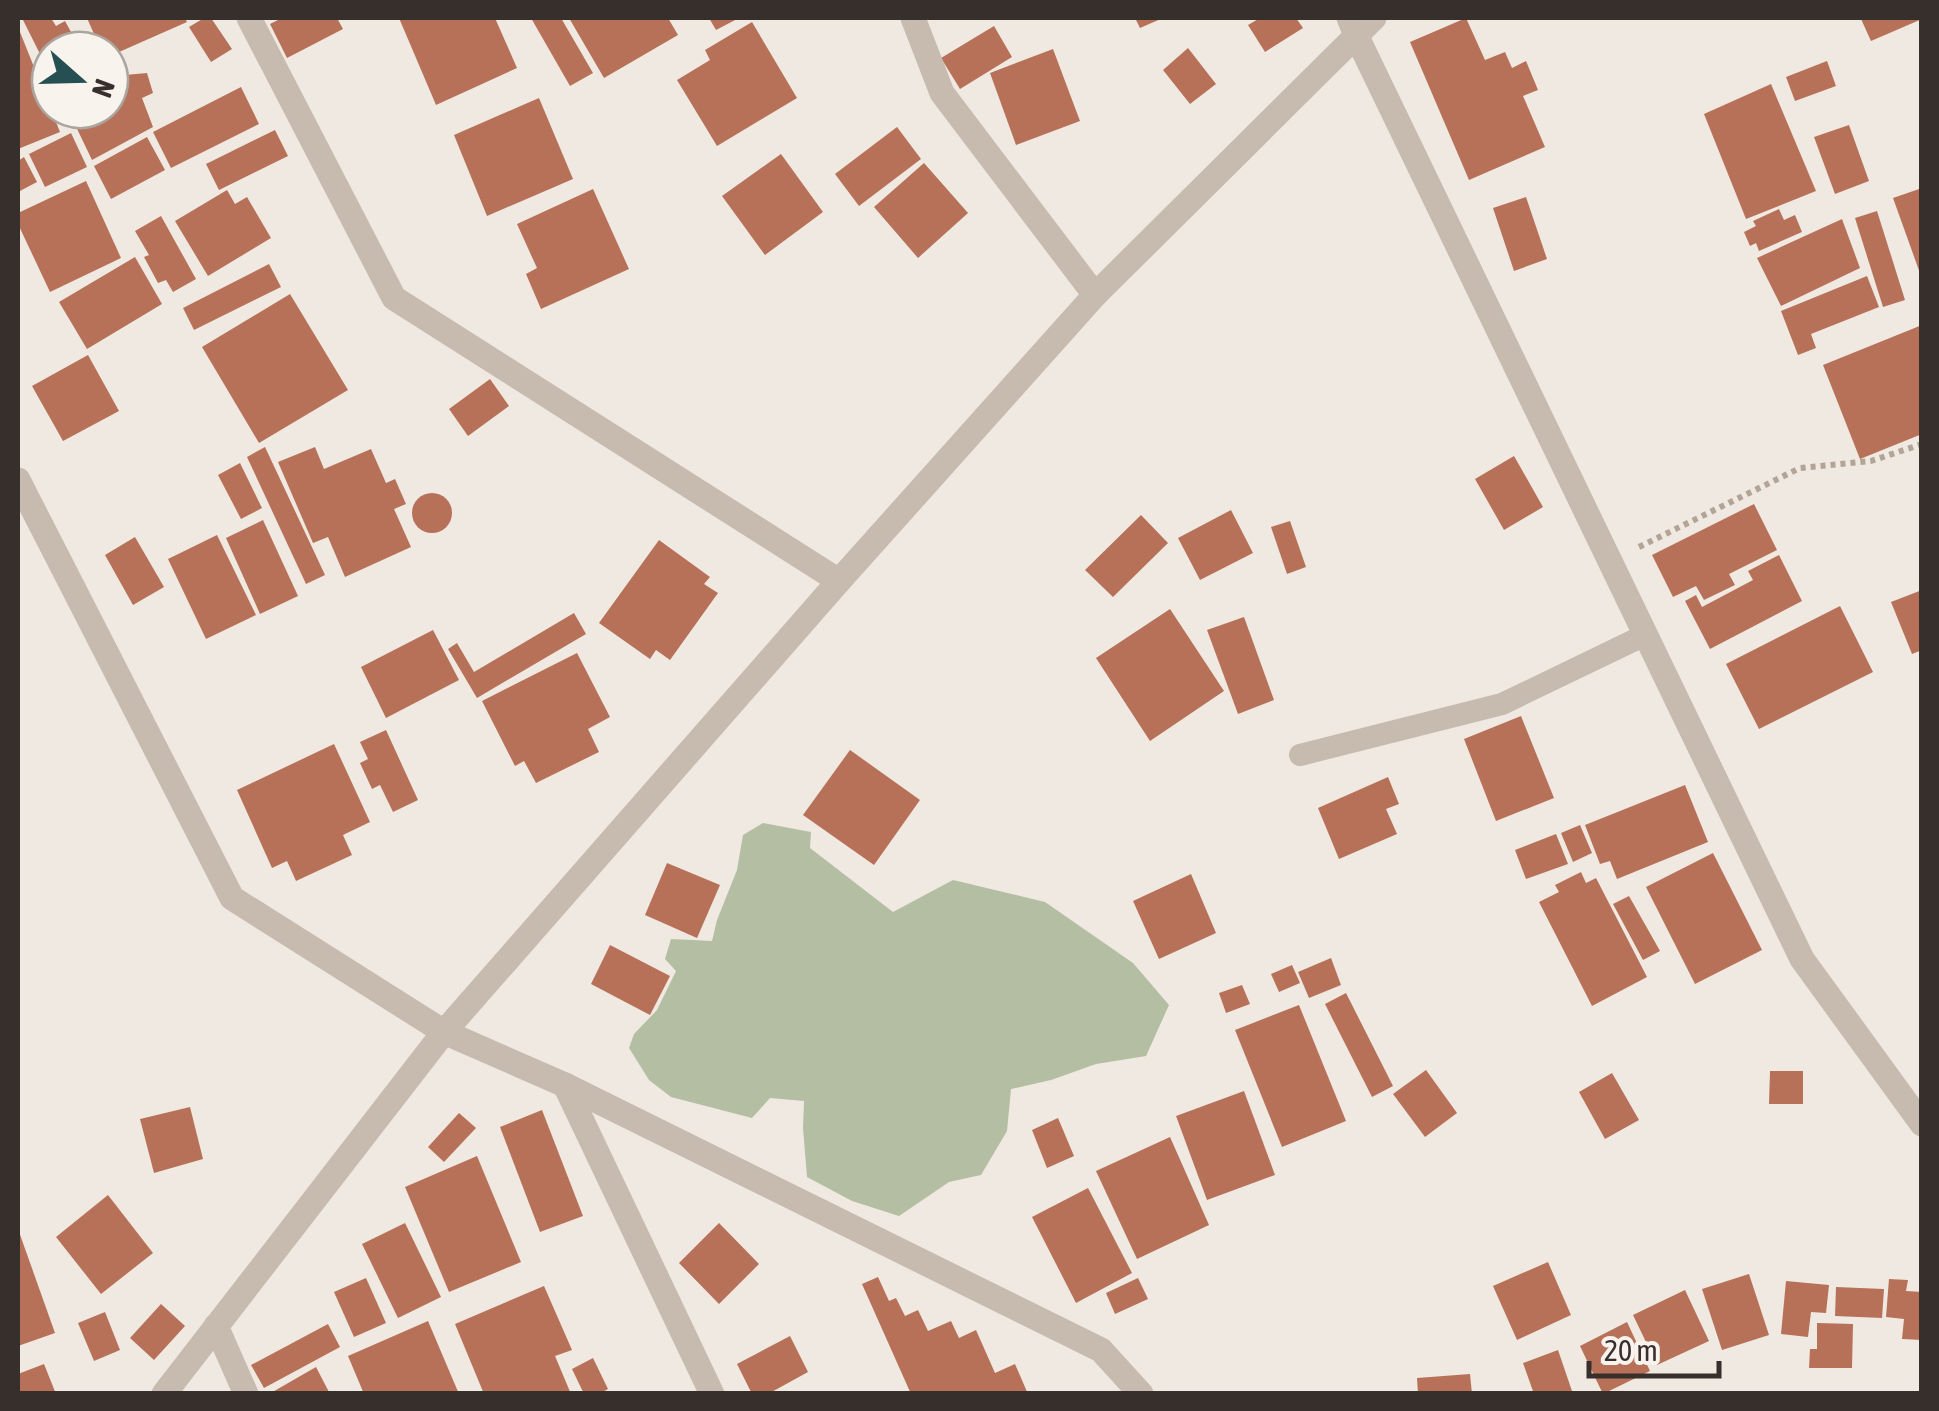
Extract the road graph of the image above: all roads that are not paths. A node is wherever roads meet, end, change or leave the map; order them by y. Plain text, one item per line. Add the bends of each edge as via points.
1 (250, 18) edge
2 (913, 18) edge
3 (1360, 24) edge
4 (1094, 295) junction
5 (18, 480) edge
6 (839, 581) junction
7 (1646, 636) junction
8 (1300, 754) dead end
9 (444, 1032) junction
10 (565, 1086) junction
11 (1922, 1124) edge
12 (216, 1326) junction
13 (164, 1394) edge
14 (246, 1394) edge
15 (712, 1394) edge
16 (1141, 1394) edge

1 - 6 street via 394,298
2 - 4 street via 942,93
3 - 4 street
3 - 7 street
4 - 6 street
5 - 9 street via 232,898
6 - 9 street
7 - 8 lane via 1502,704
7 - 11 street via 1802,959
9 - 10 street
9 - 12 street
10 - 15 street
10 - 16 street via 1102,1350
12 - 13 street
12 - 14 street

